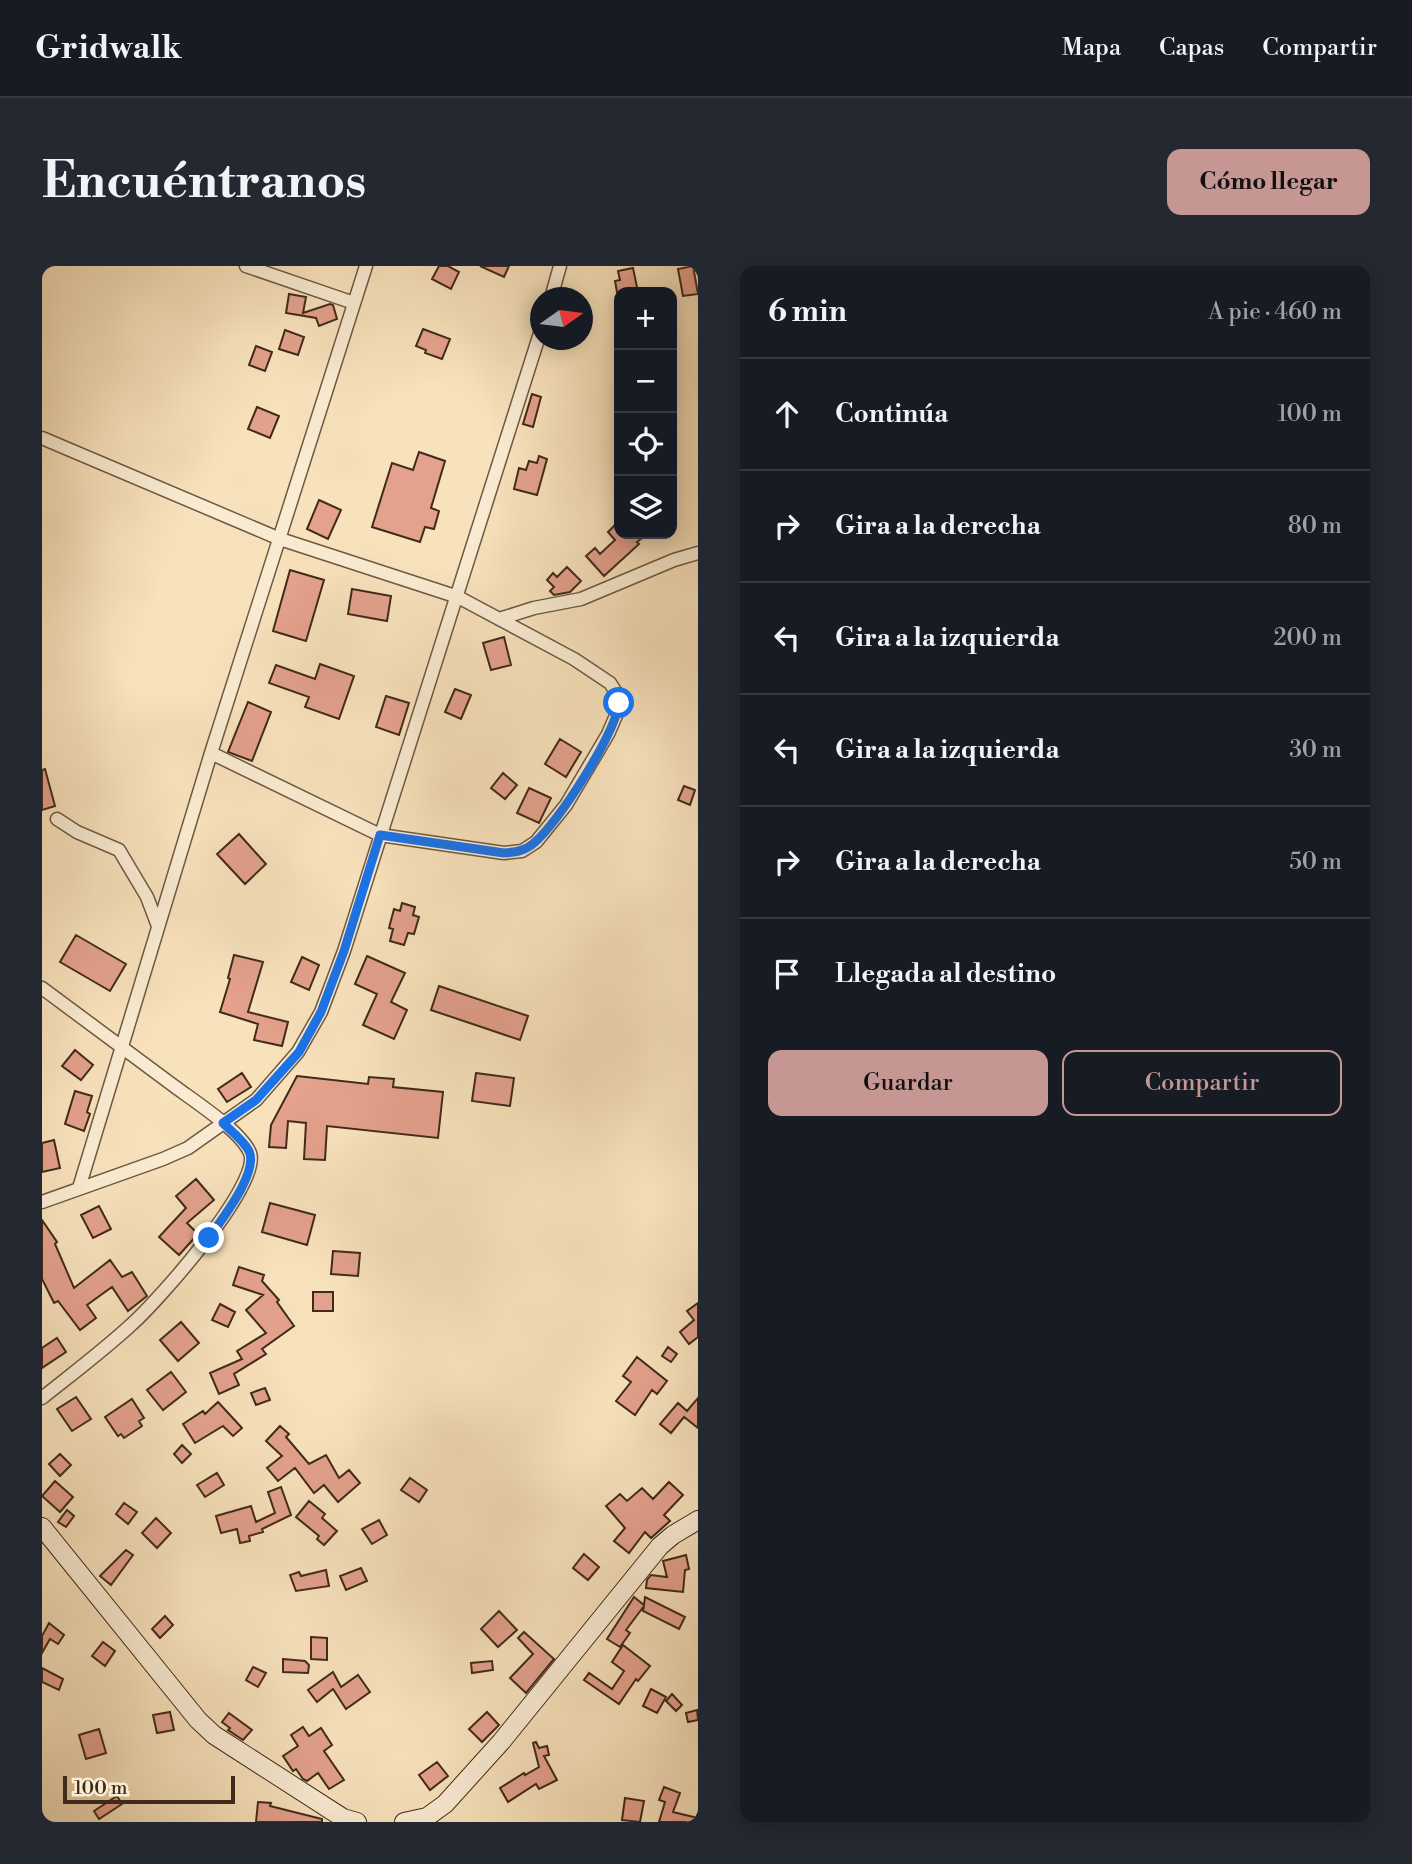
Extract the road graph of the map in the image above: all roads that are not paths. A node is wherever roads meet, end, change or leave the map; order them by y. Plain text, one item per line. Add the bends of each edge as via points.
1 (246, 266) edge
2 (366, 266) edge
3 (560, 266) edge
4 (554, 287) edge
5 (354, 303) junction
6 (535, 350) edge
7 (42, 438) edge
8 (280, 540) junction
9 (698, 553) edge
10 (458, 597) junction
11 (499, 619) junction
12 (211, 753) junction
13 (57, 819) dead end
14 (380, 835) junction
15 (158, 927) junction
16 (42, 988) edge
17 (121, 1046) junction
18 (223, 1123) junction
19 (79, 1188) junction
20 (42, 1202) edge
21 (42, 1398) edge
22 (698, 1520) edge
23 (42, 1527) edge
24 (321, 1804) junction
25 (410, 1821) edge
26 (331, 1822) edge
27 (357, 1822) edge

1 - 5 street
2 - 5 street
3 - 4 street
5 - 8 street
6 - 10 street
7 - 8 street
8 - 10 street
8 - 12 street
9 - 11 street via 581,599
10 - 11 street
10 - 14 street
11 - 14 street via 574,659 614,687 618,711 608,734 566,805 523,851 504,853
12 - 14 street
12 - 15 street
13 - 15 street via 119,850 147,897
14 - 18 street via 321,1012 299,1052 256,1100
15 - 17 street
16 - 17 street
17 - 18 street
17 - 19 street
18 - 19 street via 188,1148
18 - 21 street via 250,1152 244,1184 231,1206 155,1302
19 - 20 street
22 - 25 street via 660,1546 501,1742 444,1804 436,1812
23 - 24 street via 198,1720
24 - 26 street
24 - 27 street

